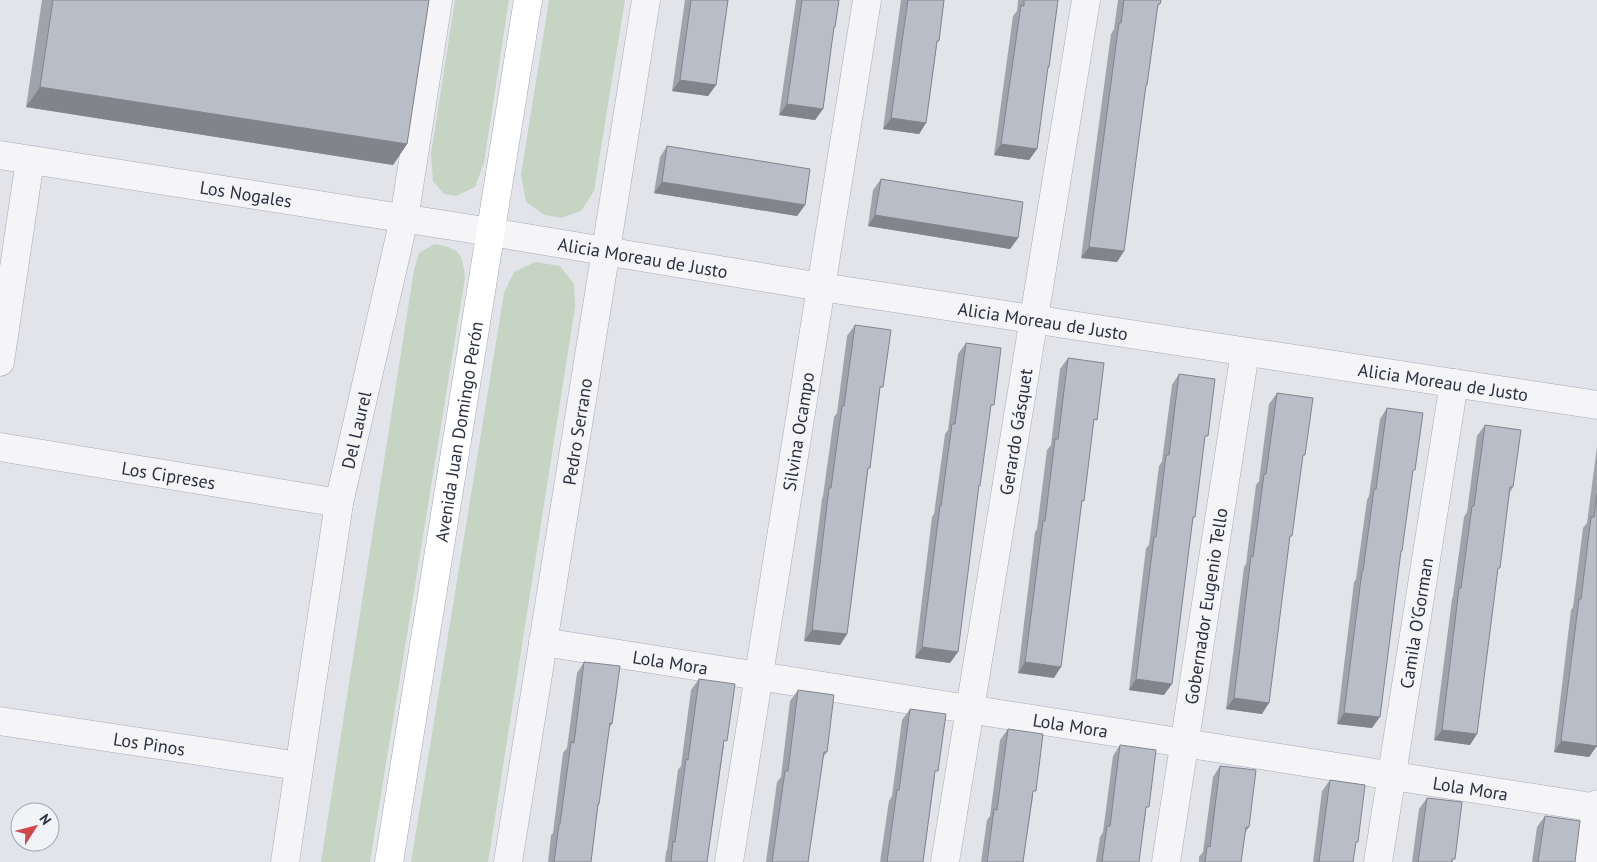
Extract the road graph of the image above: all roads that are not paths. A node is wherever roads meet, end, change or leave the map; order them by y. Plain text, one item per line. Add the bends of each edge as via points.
1 (438, 0) edge
2 (528, 0) edge
3 (646, 0) edge
4 (867, 0) edge
5 (1086, 0) edge
6 (0, 156) edge
7 (30, 160) junction
8 (404, 219) junction
9 (491, 232) junction
10 (606, 251) junction
11 (821, 287) junction
12 (1034, 320) junction
13 (1245, 352) junction
14 (0, 362) edge
15 (1454, 383) junction
16 (1597, 405) edge
17 (0, 446) edge
18 (339, 503) junction
19 (543, 642) junction
20 (759, 676) junction
21 (970, 709) junction
22 (0, 722) edge
23 (1184, 743) junction
24 (299, 766) junction
25 (1392, 776) junction
26 (1597, 806) edge
27 (285, 862) edge
28 (389, 862) edge
29 (508, 862) edge
30 (729, 862) edge
31 (946, 862) edge
32 (1166, 862) edge
33 (1378, 862) edge
34 (1588, 862) edge

1 - 8 street, Del Laurel
2 - 9 main road, Avenida Juan Domingo Perón
3 - 10 street, Pedro Serrano
4 - 11 street, Silvina Ocampo
5 - 12 street, Gerardo Gásquet
6 - 7 street, Los Nogales
7 - 8 street, Los Nogales
7 - 14 street
8 - 9 street, Los Nogales
8 - 18 street, Del Laurel
9 - 10 street, Alicia Moreau de Justo
9 - 28 main road, Avenida Juan Domingo Perón
10 - 11 street, Alicia Moreau de Justo
10 - 19 street, Pedro Serrano
11 - 12 street, Alicia Moreau de Justo
11 - 20 street, Silvina Ocampo
12 - 13 street, Alicia Moreau de Justo
12 - 21 street, Gerardo Gásquet
13 - 15 street, Alicia Moreau de Justo
13 - 23 street, Gobernador Eugenio Tello
15 - 16 street, Alicia Moreau de Justo
15 - 25 street, Camila O'Gorman
17 - 18 street, Los Cipreses
18 - 24 street, Del Laurel
19 - 20 street, Lola Mora
19 - 29 street, Pedro Serrano
20 - 21 street, Lola Mora
20 - 30 street, Silvina Ocampo
21 - 23 street, Lola Mora
21 - 31 street, Gerardo Gásquet
22 - 24 street, Los Pinos
23 - 25 street, Lola Mora
23 - 32 street, Gobernador Eugenio Tello
24 - 27 street, Del Laurel
25 - 26 street, Lola Mora
25 - 33 street, Camila O'Gorman
26 - 34 street

